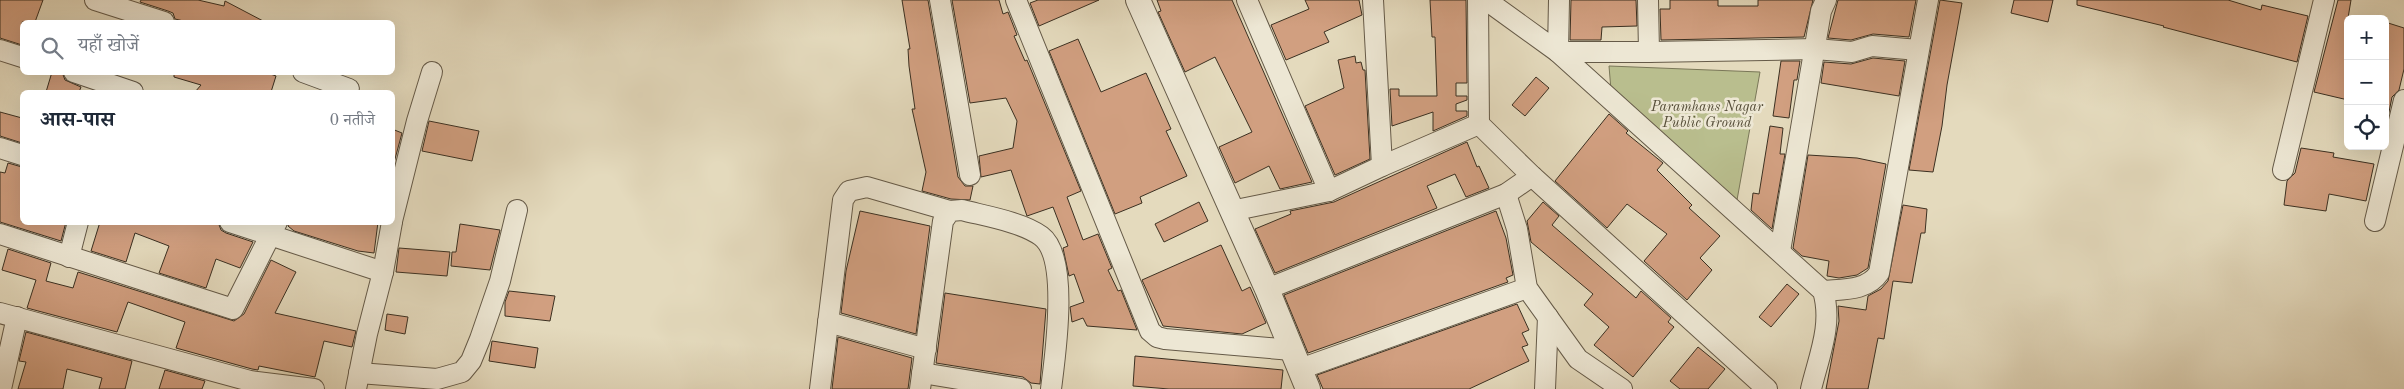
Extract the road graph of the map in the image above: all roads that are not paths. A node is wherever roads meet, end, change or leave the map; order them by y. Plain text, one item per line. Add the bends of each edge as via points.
1 (95, 0) edge
2 (940, 0) edge
3 (1016, 0) edge
4 (1138, 0) edge
5 (1247, 0) edge
6 (1373, 0) edge
7 (1478, 0) edge
8 (1486, 0) edge
9 (1558, 0) edge
10 (1648, 0) edge
11 (1826, 0) edge
12 (1928, 0) edge
13 (2322, 0) edge
14 (136, 18) edge
15 (150, 20) edge
16 (1814, 48) junction
17 (0, 50) edge
18 (1918, 50) junction
19 (1558, 52) junction
20 (1649, 52) junction
21 (20, 56) edge
22 (432, 72) dead end
23 (85, 75) edge
24 (310, 75) edge
25 (115, 83) edge
26 (129, 90) edge
27 (349, 90) edge
28 (2404, 100) edge
29 (1480, 124) junction
30 (0, 148) edge
31 (20, 154) edge
32 (1382, 166) junction
33 (2283, 170) dead end
34 (970, 175) dead end
35 (1532, 176) junction
36 (1329, 191) junction
37 (1506, 194) junction
38 (395, 210) edge
39 (517, 210) dead end
40 (950, 211) junction
41 (1231, 211) junction
42 (2375, 221) dead end
43 (77, 225) edge
44 (248, 225) edge
45 (391, 225) edge
46 (272, 229) edge
47 (0, 234) edge
48 (1780, 251) junction
49 (69, 257) junction
50 (383, 272) junction
51 (1527, 288) junction
52 (1267, 289) junction
53 (1823, 291) junction
54 (9, 315) edge
55 (1548, 317) junction
56 (828, 322) junction
57 (926, 349) junction
58 (1300, 369) edge
59 (217, 381) edge
60 (358, 381) edge
61 (921, 381) edge
62 (1756, 386) edge
63 (1, 389) edge
64 (314, 389) edge
65 (820, 389) edge
66 (1021, 389) edge
67 (1052, 389) edge
68 (1545, 389) edge
69 (1622, 389) edge
70 (1811, 389) edge

1 - 14 street
2 - 34 street
3 - 58 street via 1150,330 1157,337
4 - 41 street
5 - 36 street
6 - 32 street
7 - 29 street
8 - 19 street
9 - 19 street
10 - 20 street
11 - 16 street
12 - 18 street
13 - 33 street
14 - 15 street
16 - 18 street via 1852,52 1872,46
16 - 20 street
16 - 48 street
17 - 21 street
18 - 53 street via 1879,273 1865,286
19 - 20 street
19 - 48 street
22 - 38 street
23 - 25 street
24 - 27 street
25 - 26 street
28 - 42 street
29 - 32 street
29 - 35 street
30 - 31 street
32 - 36 street
35 - 37 street
35 - 62 street
36 - 41 street
37 - 51 street via 1518,235
37 - 52 street
39 - 60 street via 500,281 471,361 462,372 437,379
40 - 56 street via 867,188 849,191 843,200
40 - 57 street via 943,221
40 - 67 street via 962,210 1030,229 1044,237 1058,274
41 - 52 street
43 - 49 street
44 - 46 street
45 - 50 street
46 - 49 street via 233,309
46 - 50 street
47 - 49 street
48 - 53 street
50 - 60 street via 366,334
51 - 55 street
51 - 58 street
52 - 58 street
53 - 70 street via 1828,307 1828,324
54 - 59 street
54 - 63 street
55 - 68 street
55 - 69 street via 1578,359
56 - 57 street
56 - 65 street
57 - 61 street
59 - 64 street via 250,381
61 - 66 street

